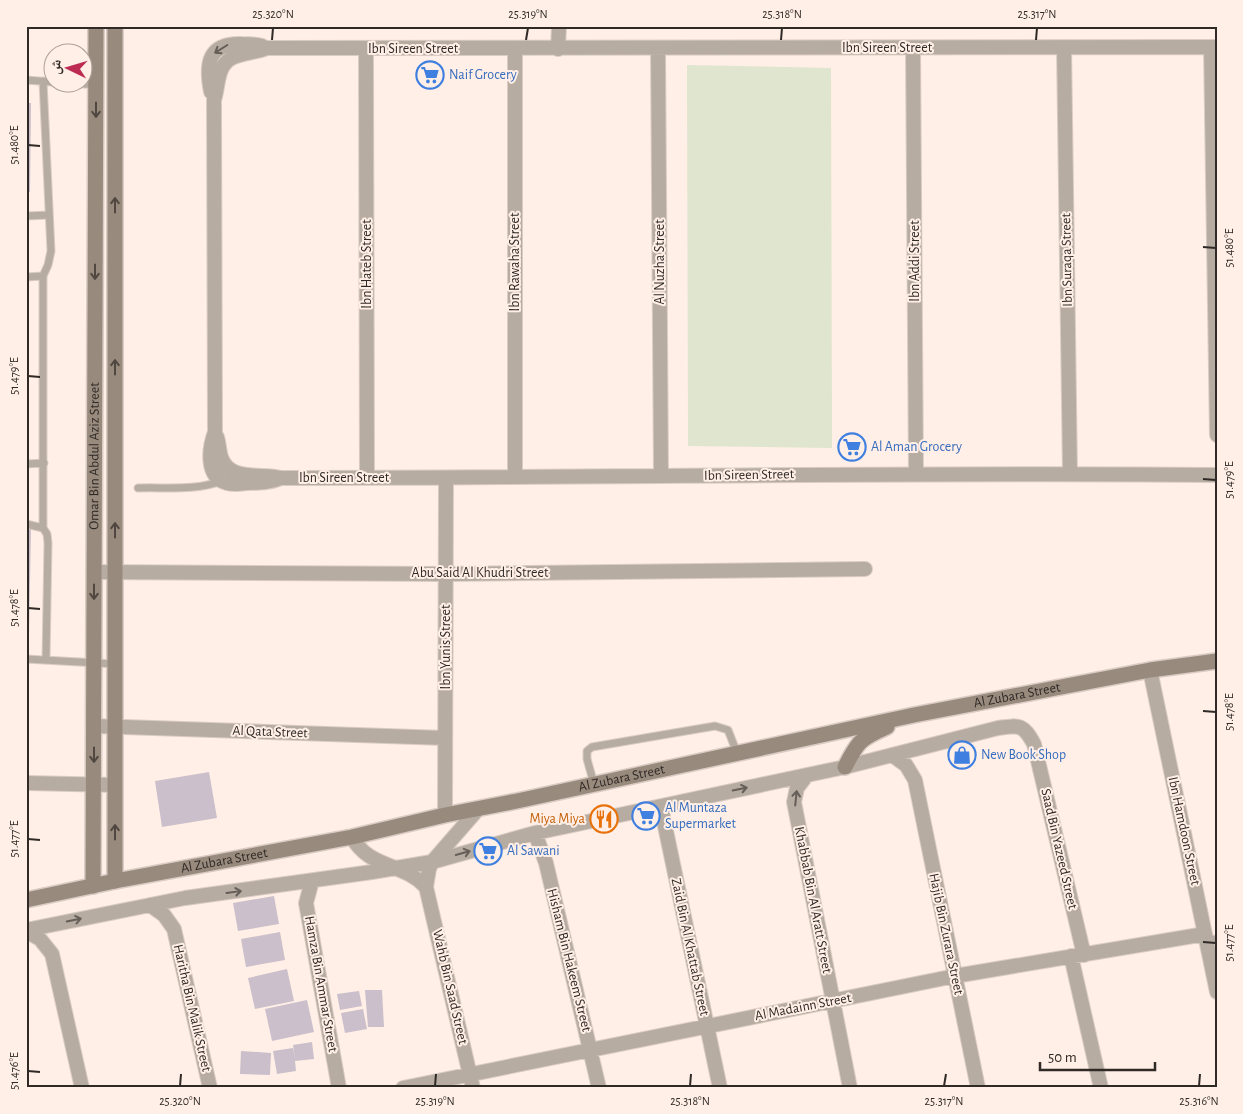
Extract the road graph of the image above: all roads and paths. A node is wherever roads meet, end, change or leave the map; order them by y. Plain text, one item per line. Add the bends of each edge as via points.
1 (96, 26) edge
2 (115, 26) edge
3 (559, 26) edge
4 (1064, 47) junction
5 (1214, 47) edge
6 (515, 48) junction
7 (658, 48) junction
8 (913, 48) junction
9 (366, 49) junction
10 (558, 49) junction
11 (26, 80) edge
12 (42, 81) edge
13 (92, 85) edge
14 (96, 85) junction
15 (43, 92) edge
16 (49, 215) junction
17 (26, 216) edge
18 (43, 276) junction
19 (26, 277) edge
20 (215, 432) junction
21 (1217, 435) edge
22 (44, 463) junction
23 (26, 464) edge
24 (916, 474) junction
25 (1070, 474) junction
26 (1217, 475) edge
27 (661, 476) junction
28 (516, 477) junction
29 (281, 478) junction
30 (367, 478) junction
31 (446, 478) junction
32 (221, 481) junction
33 (138, 488) dead end
34 (26, 524) edge
35 (43, 528) junction
36 (865, 569) dead end
37 (94, 572) junction
38 (115, 573) junction
39 (446, 574) junction
40 (26, 659) edge
41 (46, 659) junction
42 (1217, 661) edge
43 (94, 662) junction
44 (115, 664) junction
45 (1150, 670) junction
46 (914, 715) junction
47 (94, 726) junction
48 (115, 726) junction
49 (446, 738) junction
50 (1034, 744) joint
51 (925, 747) junction
52 (737, 753) junction
53 (892, 755) junction
54 (845, 767) junction
55 (807, 774) junction
56 (915, 780) junction
57 (26, 783) edge
58 (94, 784) junction
59 (594, 784) junction
60 (115, 785) junction
61 (661, 807) junction
62 (479, 808) junction
63 (445, 815) junction
64 (535, 833) junction
65 (352, 837) junction
66 (432, 862) junction
67 (396, 868) junction
68 (115, 881) junction
69 (312, 881) junction
70 (93, 886) junction
71 (426, 887) junction
72 (185, 898) junction
73 (26, 900) edge
74 (150, 905) junction
75 (174, 929) junction
76 (26, 930) edge
77 (1209, 938) edge
78 (1077, 956) junction
79 (955, 976) junction
80 (1217, 992) edge
81 (832, 1001) junction
82 (706, 1026) junction
83 (591, 1050) junction
84 (472, 1081) edge
85 (82, 1088) edge
86 (210, 1088) edge
87 (339, 1088) edge
88 (403, 1088) edge
89 (599, 1088) edge
90 (720, 1088) edge
91 (850, 1088) edge
92 (978, 1088) edge
93 (1101, 1088) edge

1 - 14 street, Omar Bin Abdul Aziz Street
38 -> 2 street, Omar Bin Abdul Aziz Street
3 - 10 street
4 - 5 street, Ibn Sireen Street
4 - 8 street, Ibn Sireen Street
4 - 25 street, Ibn Suraqa Street
5 - 21 street
6 - 9 street, Ibn Sireen Street
6 - 10 street, Ibn Sireen Street
6 - 28 street, Ibn Rawaha Street
7 - 8 street, Ibn Sireen Street
7 - 10 street, Ibn Sireen Street
7 - 27 street, Al Nuzha Street
8 - 24 street, Ibn Addi Street
9 - 20 street, Ibn Sireen Street via 267,48 233,44 222,46 211,57 210,87 214,100
9 - 30 street, Ibn Hateb Street
11 - 12 lane
13 - 14 lane
14 -> 37 street, Omar Bin Abdul Aziz Street
15 - 16 lane
16 - 17 lane
16 - 18 lane via 51,251
18 - 19 lane
18 - 22 lane
20 - 29 street, Ibn Sireen Street via 222,459 228,468 238,474
20 - 32 street, Ibn Sireen Street via 211,464
22 - 23 lane
22 - 35 lane
24 - 25 street, Ibn Sireen Street
24 - 27 street, Ibn Sireen Street
25 - 26 street, Ibn Sireen Street
27 - 28 street, Ibn Sireen Street
28 - 31 street, Ibn Sireen Street
29 - 30 street, Ibn Sireen Street
29 - 32 street, Ibn Sireen Street via 258,483
30 - 31 street, Ibn Sireen Street
31 - 39 street, Ibn Yunis Street
32 - 33 lane via 193,487
34 - 35 lane
35 - 41 lane via 48,544
36 - 39 street, Abu Said Al Khudri Street
37 - 38 street, Abu Said Al Khudri Street
37 -> 43 street, Omar Bin Abdul Aziz Street
38 - 39 street, Abu Said Al Khudri Street
38 - 44 street, Omar Bin Abdul Aziz Street
39 - 49 street, Ibn Yunis Street
40 - 41 lane
41 - 43 lane
42 - 45 street, Al Zubara Street
43 - 44 lane
43 - 47 street, Omar Bin Abdul Aziz Street
44 - 48 street, Omar Bin Abdul Aziz Street
45 - 46 street, Al Zubara Street
45 - 77 street, Ibn Hamdoon Street
46 - 52 street, Al Zubara Street
46 - 54 street via 868,735 856,744
47 - 48 street, Al Qata Street
47 -> 58 street, Omar Bin Abdul Aziz Street
48 - 49 street, Al Qata Street
48 - 60 street, Omar Bin Abdul Aziz Street
49 - 63 street, Ibn Yunis Street
50 - 51 street, Al Zubara Street via 1026,731 1016,725
50 - 78 street, Saad Bin Yazeed Street
51 - 53 street, Al Zubara Street
51 - 56 street, Hajib Bin Zurara Street
52 - 59 street, Al Zubara Street
52 - 59 lane via 728,730 715,726 592,747 587,751 587,758
53 - 54 street, Al Zubara Street
53 - 56 street, Hajib Bin Zurara Street via 906,765
54 - 55 street, Al Zubara Street
61 -> 55 street, Al Zubara Street
81 -> 55 street, Khabbab Bin Al Aratt Street via 794,802 797,788
56 - 79 street, Hajib Bin Zurara Street
57 - 58 street
58 - 60 street
58 - 70 street, Omar Bin Abdul Aziz Street
59 - 62 street, Al Zubara Street
68 -> 60 street, Omar Bin Abdul Aziz Street
61 - 64 street, Al Zubara Street
61 - 82 street, Zaid Bin Al Khattab Street
62 - 63 street, Al Zubara Street
62 - 66 street, Wahb Bin Saad Street
63 - 65 street, Al Zubara Street
66 -> 64 street, Al Zubara Street
64 - 83 street, Hisham Bin Hakeem Street via 546,863
65 - 67 street via 367,856
65 - 68 street, Al Zubara Street
66 - 67 street, Al Zubara Street
66 - 71 street, Wahb Bin Saad Street
67 - 69 street, Al Zubara Street
67 - 71 street via 412,875
68 - 70 street, Al Zubara Street
72 -> 69 street, Al Zubara Street
69 - 87 street, Hamza Bin Ammar Street via 306,902
70 - 73 street, Al Zubara Street
71 - 84 street, Wahb Bin Saad Street
72 - 74 street, Al Zubara Street
72 - 75 street, Haritha Bin Malik Street
74 - 75 street, Haritha Bin Malik Street via 164,915
76 -> 74 street, Al Zubara Street
75 - 86 street, Haritha Bin Malik Street
76 - 85 street via 40,939 52,954
77 - 78 street, Al Madainn Street
77 - 80 street, Ibn Hamdoon Street
78 - 79 street, Al Madainn Street
78 - 93 street, Saad Bin Yazeed Street
79 - 81 street, Al Madainn Street
79 - 92 street, Hajib Bin Zurara Street
81 - 82 street, Al Madainn Street
81 - 91 street, Khabbab Bin Al Aratt Street
82 - 83 street, Al Madainn Street
82 - 90 street, Zaid Bin Al Khattab Street
83 - 84 street, Al Madainn Street
83 - 89 street, Hisham Bin Hakeem Street
84 - 88 street, Al Madainn Street

